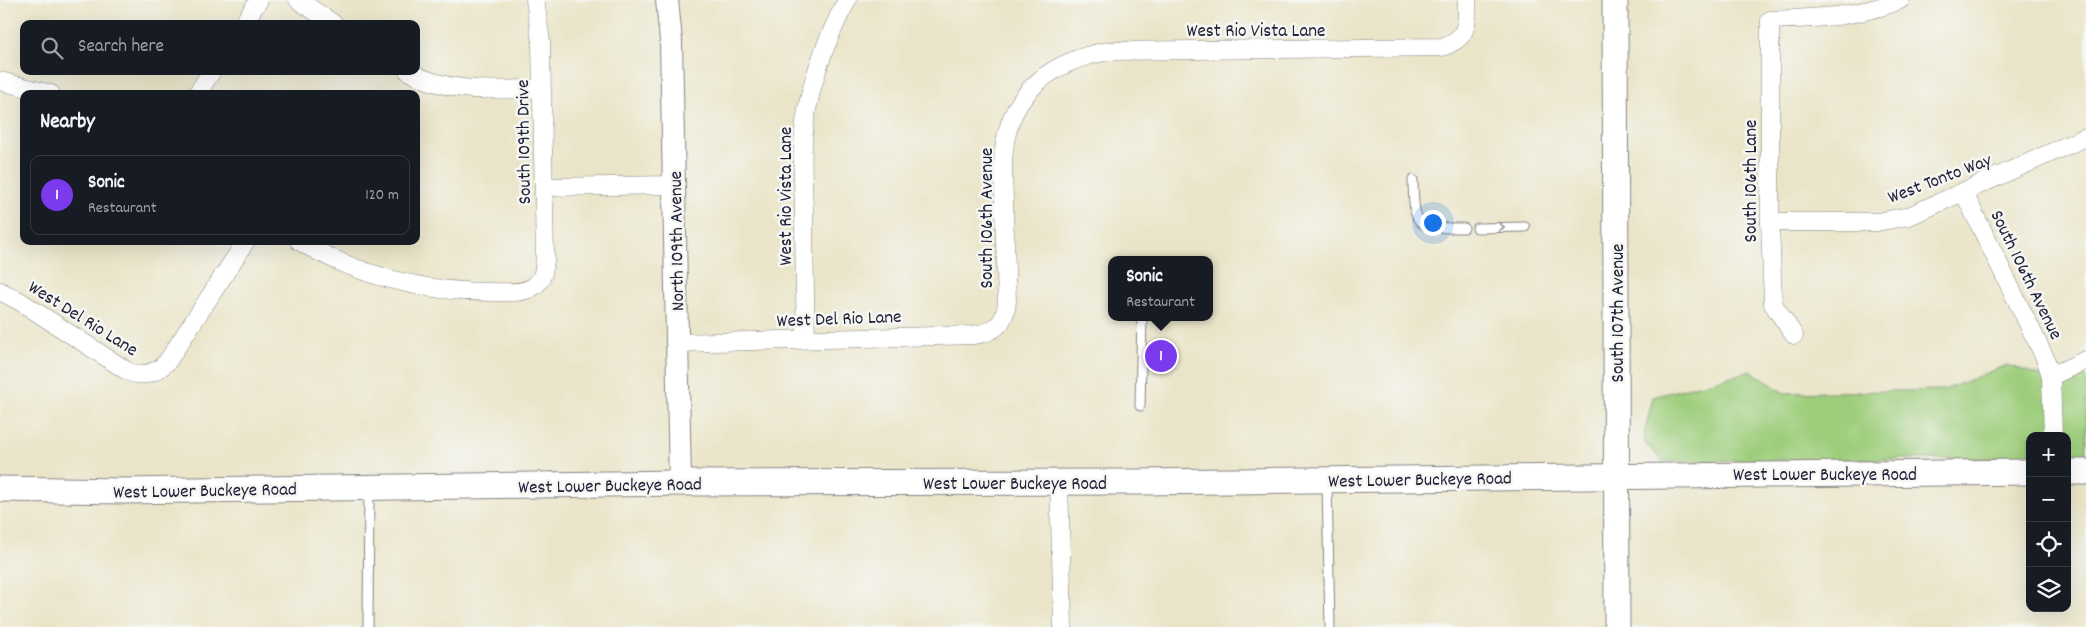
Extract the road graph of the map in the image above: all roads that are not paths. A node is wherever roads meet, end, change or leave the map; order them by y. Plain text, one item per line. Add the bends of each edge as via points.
1 (259, 0) edge
2 (298, 0) edge
3 (535, 0) edge
4 (667, 0) edge
5 (848, 0) edge
6 (1467, 0) edge
7 (1615, 0) edge
8 (1900, 0) edge
9 (246, 20) edge
10 (328, 20) edge
11 (1056, 67) joint
12 (209, 75) edge
13 (416, 75) edge
14 (0, 81) edge
15 (542, 89) junction
16 (35, 90) edge
17 (200, 90) edge
18 (2086, 137) edge
19 (1413, 180) dead end
20 (674, 185) junction
21 (544, 187) junction
22 (1964, 193) junction
23 (1770, 222) junction
24 (1525, 227) dead end
25 (1464, 228) dead end
26 (1477, 228) dead end
27 (243, 245) edge
28 (307, 245) edge
29 (0, 291) edge
30 (1142, 321) edge
31 (1000, 326) joint
32 (1794, 335) dead end
33 (806, 339) junction
34 (677, 343) junction
35 (2086, 360) edge
36 (2051, 376) junction
37 (1140, 406) dead end
38 (2053, 432) edge
39 (2026, 472) edge
40 (2071, 472) edge
41 (2086, 472) edge
42 (1616, 475) junction
43 (1327, 479) junction
44 (680, 483) junction
45 (369, 487) junction
46 (0, 489) edge
47 (1059, 493) junction
48 (368, 627) edge
49 (1063, 627) edge
50 (1330, 627) edge
51 (1617, 627) edge

1 - 9 street
2 - 10 street
3 - 15 street, South 109th Drive
4 - 20 street, North 109th Avenue
5 - 33 street, West Rio Vista Lane via 822,57 805,123
6 - 11 street, West Rio Vista Lane via 1466,26 1458,40 1434,49 1109,51
7 - 42 main road, South 107th Avenue
8 - 23 street, South 106th Lane via 1841,17 1770,20
11 - 31 street, South 106th Avenue via 1042,77 1021,102 1007,132 1004,166 1007,302
12 - 17 street
13 - 15 street via 464,89
14 - 16 street
15 - 21 street, South 109th Drive
18 - 22 street, West Tonto Way
19 - 25 lane via 1414,210 1422,225
20 - 21 street
20 - 34 street, North 109th Avenue
21 - 28 street, South 109th Drive via 546,260 542,276 532,288 516,292 434,289 389,279 362,271
22 - 23 street, West Tonto Way via 1909,216 1877,222
22 - 36 street, South 106th Avenue
23 - 32 street, South 106th Lane via 1773,304
26 -> 24 lane
27 - 29 street, West Del Rio Lane via 167,362 147,374 139,375 127,370
30 - 37 lane
31 - 33 street, West Del Rio Lane via 974,335
33 - 34 street, West Del Rio Lane
34 - 44 street, North 109th Avenue
35 - 36 street
36 - 38 street, South 106th Avenue
39 - 42 main road, West Lower Buckeye Road
40 - 41 main road
42 - 43 main road, West Lower Buckeye Road
42 - 51 main road, South 107th Avenue
43 - 47 main road, West Lower Buckeye Road
43 - 50 lane
44 - 45 main road, West Lower Buckeye Road
44 - 47 main road, West Lower Buckeye Road
45 - 46 main road, West Lower Buckeye Road via 122,491
45 - 48 lane
47 - 49 street

